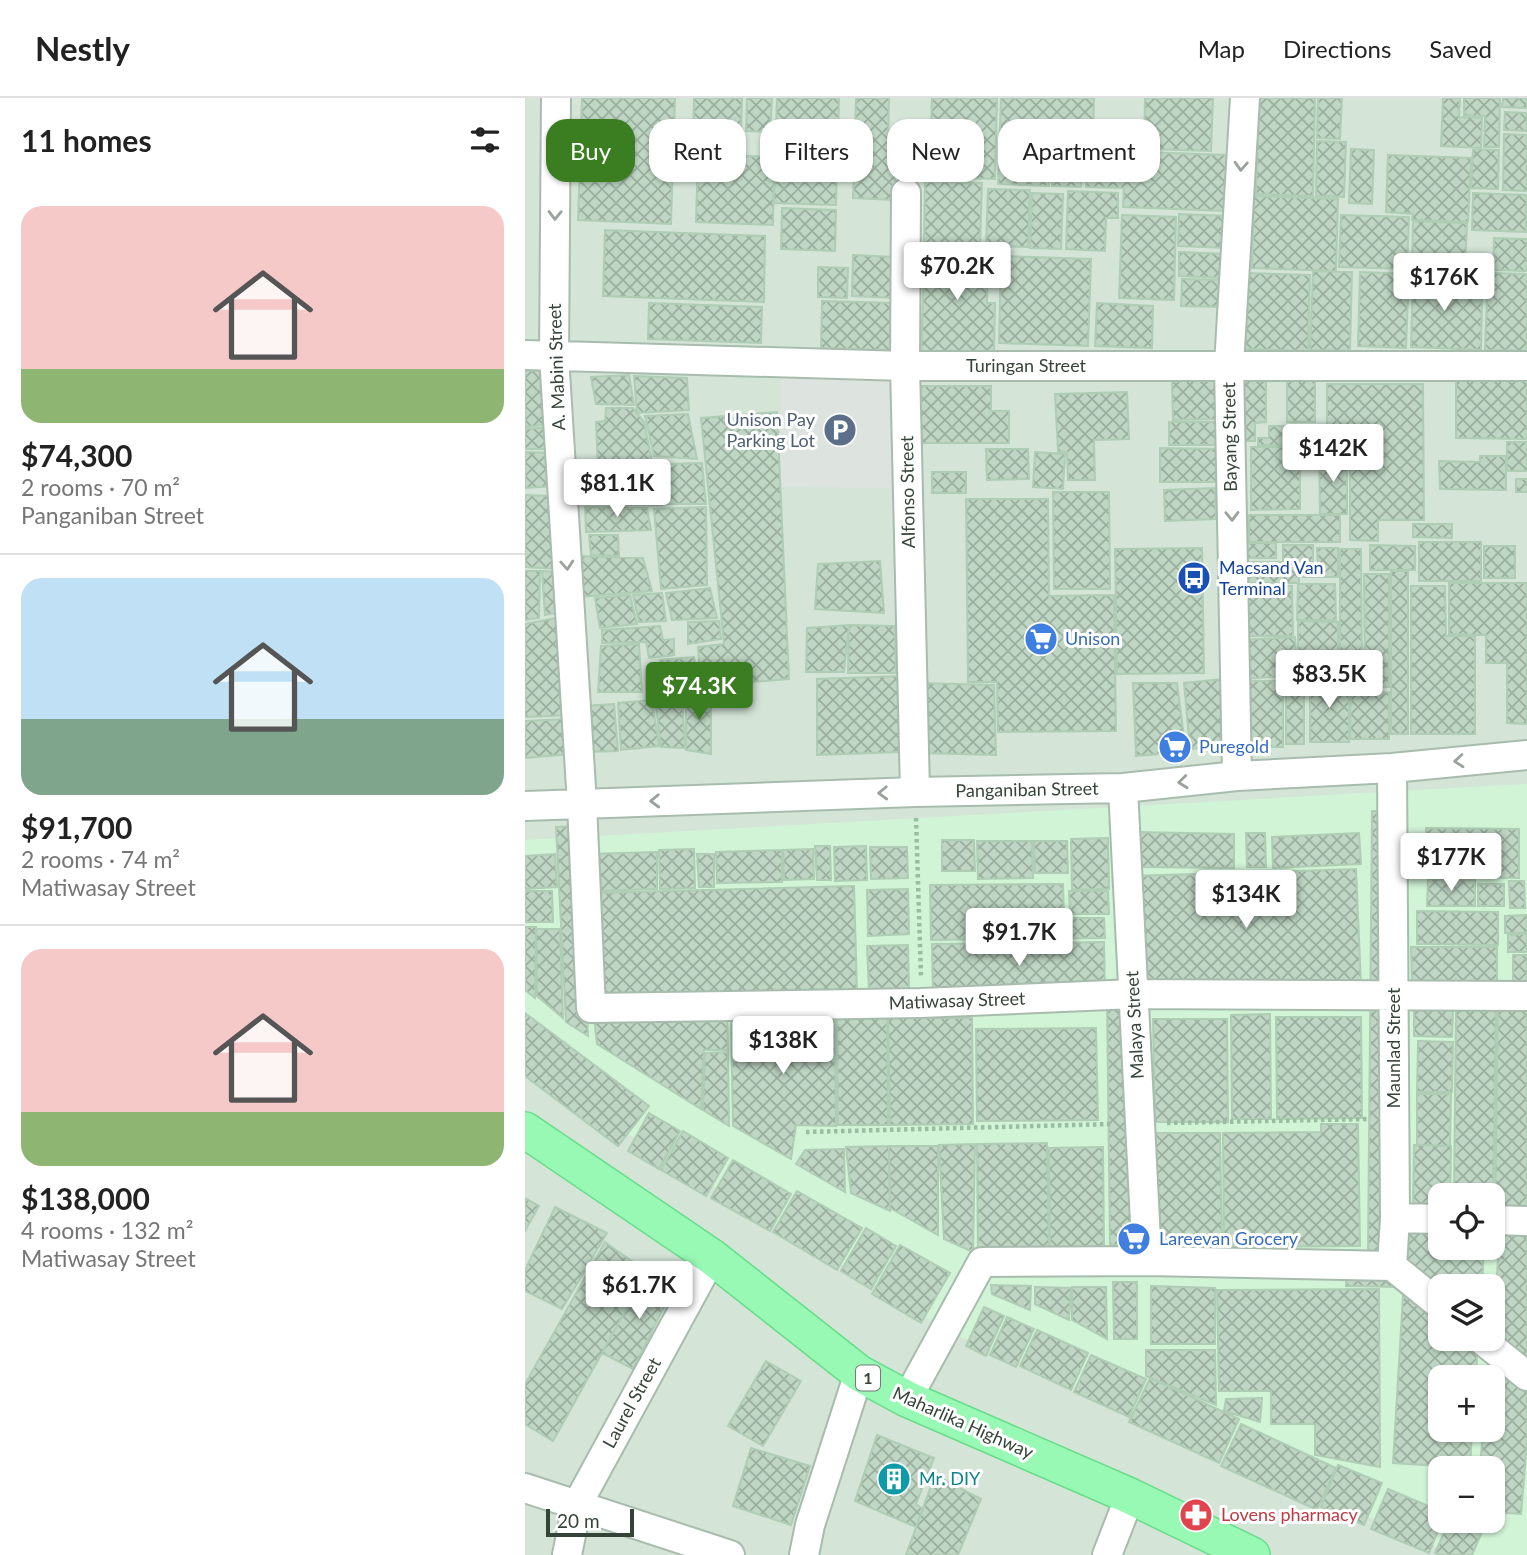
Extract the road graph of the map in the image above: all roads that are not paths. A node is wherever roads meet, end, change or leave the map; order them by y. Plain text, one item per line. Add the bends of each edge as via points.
1 (556, 98) edge
2 (1245, 98) edge
3 (906, 193) dead end
4 (525, 355) edge
5 (554, 356) junction
6 (1229, 365) junction
7 (905, 366) junction
8 (1527, 366) edge
9 (1527, 755) edge
10 (1392, 768) junction
11 (1237, 776) junction
12 (1123, 788) junction
13 (915, 792) junction
14 (582, 804) junction
15 (525, 806) edge
16 (1134, 994) junction
17 (1394, 996) junction
18 (1527, 996) edge
19 (525, 1130) edge
20 (1395, 1218) junction
21 (1428, 1219) edge
22 (1505, 1220) edge
23 (1527, 1221) edge
24 (712, 1257) junction
25 (1147, 1261) junction
26 (1392, 1266) junction
27 (1428, 1296) edge
28 (1496, 1351) edge
29 (859, 1373) junction
30 (1527, 1376) edge
31 (907, 1399) junction
32 (525, 1488) edge
33 (1129, 1496) junction
34 (577, 1505) junction
35 (567, 1555) edge
36 (730, 1555) edge
37 (804, 1555) edge
38 (1107, 1555) edge
39 (1252, 1555) edge

1 -> 5 street, A. Mabini Street
2 -> 6 street, Bayang Street
3 - 7 street, Alfonso Street
4 - 5 street, Turingan Street
5 - 7 street, Turingan Street
5 -> 14 street, A. Mabini Street
6 - 7 street, Turingan Street
6 - 8 street, Turingan Street
6 -> 11 street, Bayang Street
7 - 13 street, Alfonso Street
9 -> 10 street, Panganiban Street
10 - 11 street, Panganiban Street
10 - 17 street, Maunlad Street
11 -> 12 street, Panganiban Street
12 - 13 street, Panganiban Street
12 - 16 street, Malaya Street
13 -> 14 street, Panganiban Street
14 - 15 street, Panganiban Street
14 - 16 street, Matiwasay Street via 591,1008 921,1003
16 - 17 street, Matiwasay Street
16 - 25 street, Malaya Street
17 - 18 street, Matiwasay Street
17 - 20 street, Maunlad Street
19 - 24 main road, Maharlika Highway / 1
20 - 21 street
20 - 26 street, Maunlad Street
22 - 23 street
24 - 29 main road, Maharlika Highway / 1
24 - 34 street, Laurel Street
25 - 26 street
25 - 31 street via 982,1262
26 - 27 street
28 - 30 street
29 - 31 main road, Maharlika Highway / 1
29 - 37 street
31 - 33 main road, Maharlika Highway / 1
32 - 34 street
33 - 38 street
33 - 39 main road, Maharlika Highway / 1
34 - 35 street, Laurel Street
34 - 36 street

